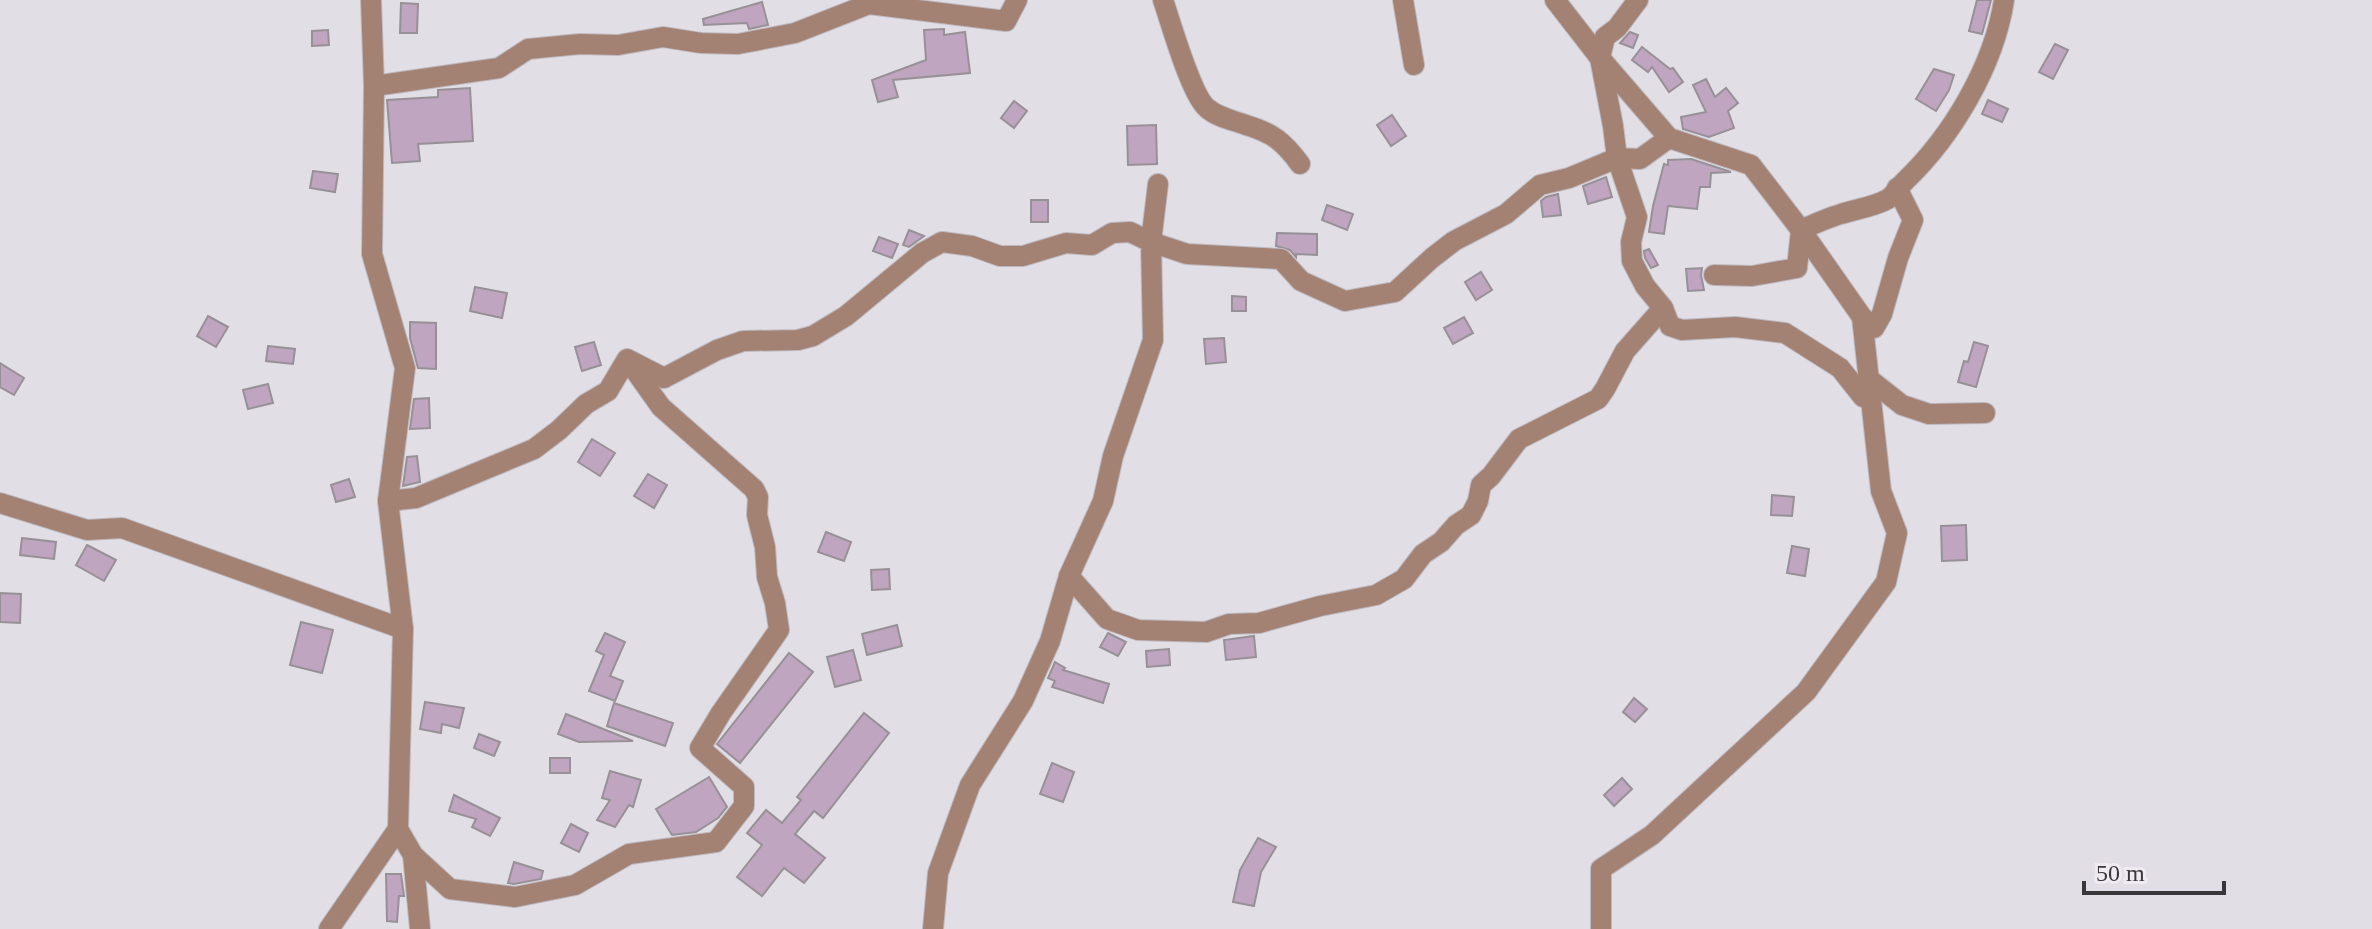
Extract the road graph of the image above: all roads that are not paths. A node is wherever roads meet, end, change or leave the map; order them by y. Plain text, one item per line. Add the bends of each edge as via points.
1 (371, 0) edge
2 (1017, 0) edge
3 (1163, 0) edge
4 (1403, 0) edge
5 (1555, 0) edge
6 (1638, 0) edge
7 (2004, 0) edge
8 (1600, 58) junction
9 (1414, 65) dead end
10 (374, 86) junction
11 (1669, 138) junction
12 (1617, 158) junction
13 (1300, 164) dead end
14 (1158, 184) dead end
15 (1897, 188) junction
16 (1801, 230) junction
17 (1151, 242) junction
18 (1714, 275) dead end
19 (1663, 308) junction
20 (1862, 317) junction
21 (627, 359) junction
22 (1869, 379) junction
23 (1985, 413) dead end
24 (388, 501) junction
25 (0, 503) edge
26 (1069, 576) junction
27 (403, 629) junction
28 (398, 829) junction
29 (413, 855) junction
30 (329, 929) edge
31 (420, 929) edge
32 (933, 929) edge
33 (1601, 929) edge

1 - 10 street
2 - 10 street via 1006,21 869,4 795,33 738,44 663,37 528,49 499,68
3 - 13 street via 1187,73 1205,107 1271,136
4 - 9 street
5 - 8 street
6 - 8 street via 1605,37
7 - 15 street via 1983,71 1926,161
8 - 11 street
8 - 12 street
10 - 24 street via 372,254 405,368
11 - 12 street via 1640,159
11 - 16 street via 1751,165
12 - 17 street via 1540,185 1506,214 1454,241 1395,292 1345,301 1301,281 1281,259 1187,254
12 - 19 street via 1637,217 1632,261
14 - 17 street
15 - 16 street via 1891,198
15 - 20 street via 1913,220 1882,314 1874,328
16 - 18 street via 1797,268 1752,276
16 - 20 street
17 - 21 street via 1130,232 1112,233 1092,245 1066,243 1023,256 942,242 813,336 743,341 664,378
17 - 26 street via 1153,340 1103,501
19 - 22 street via 1670,326 1682,330 1735,327 1785,333 1840,368 1863,397
19 - 26 street via 1625,351 1598,399 1519,439 1481,485 1471,515 1423,554 1404,579 1376,595 1206,632 1138,630 1107,619
20 - 22 street
21 - 24 street via 608,391 534,449 416,498
21 - 29 street via 661,407 758,497 779,630 700,748 744,787 744,806 716,842 629,854 575,885 515,897 450,889
22 - 23 street via 1902,405 1929,414
22 - 33 street via 1881,491 1897,533 1886,582 1806,692 1652,835 1601,869
24 - 27 street
25 - 27 street via 87,530 122,528
26 - 32 street via 1050,641 1023,701 970,785 938,873
27 - 28 street
28 - 29 street
28 - 30 street
29 - 31 street

